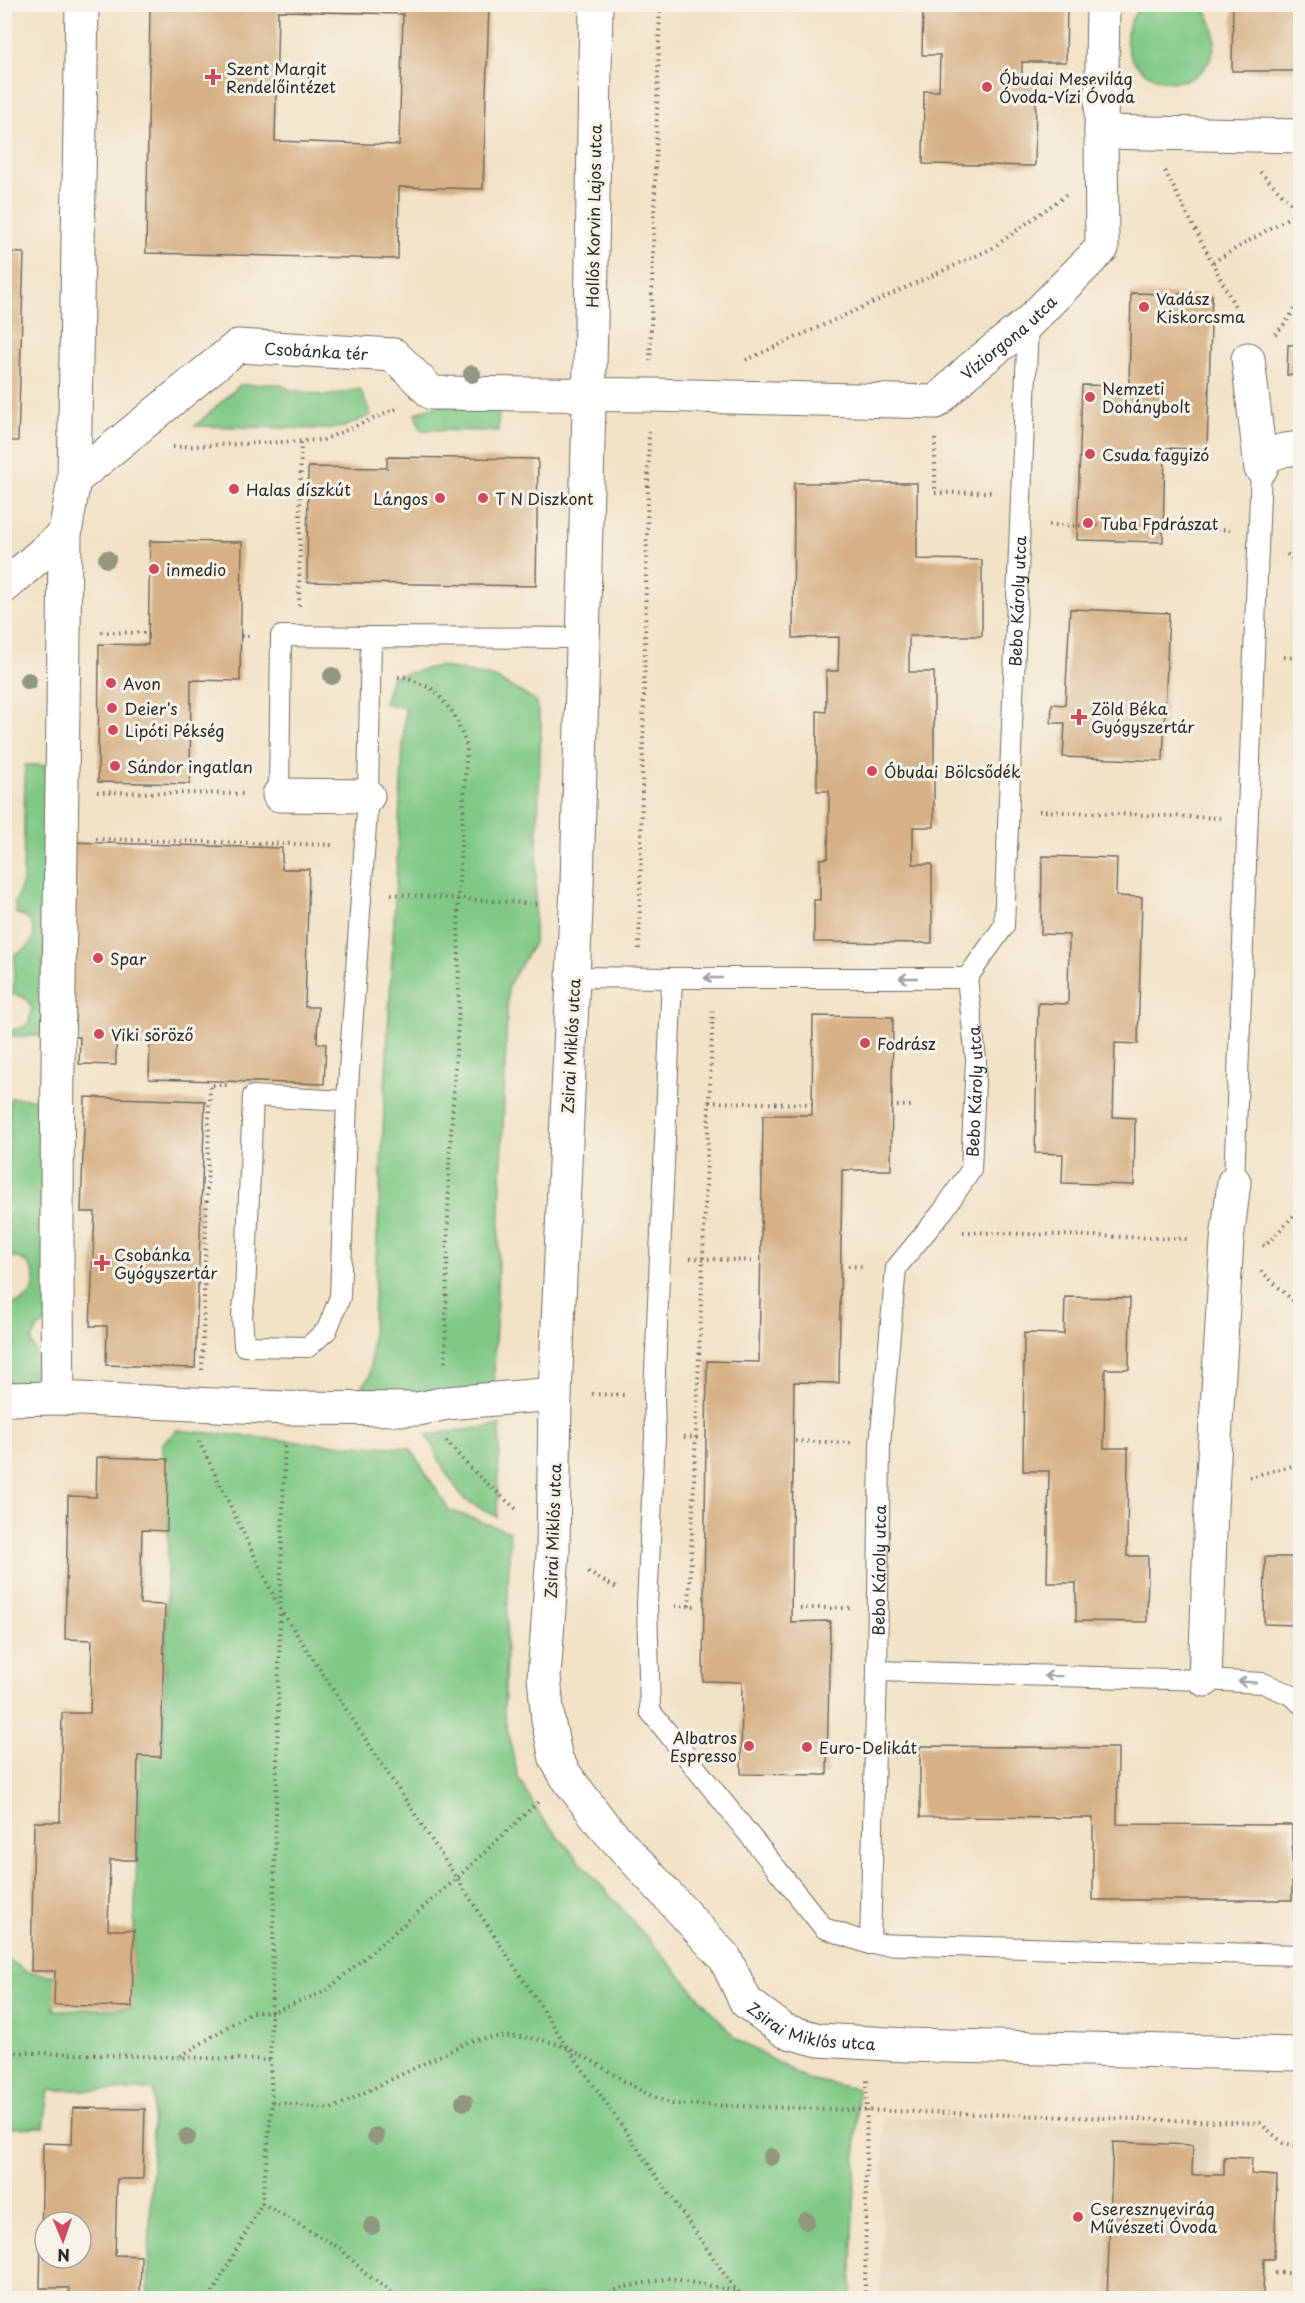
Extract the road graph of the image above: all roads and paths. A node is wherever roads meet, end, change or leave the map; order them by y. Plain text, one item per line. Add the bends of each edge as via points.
1 (82, 4) edge
2 (596, 4) edge
3 (660, 4) edge
4 (1103, 4) edge
5 (1101, 132) junction
6 (1145, 133) junction
7 (1236, 135) junction
8 (1300, 136) edge
9 (1101, 170) junction
10 (1299, 212) edge
11 (1213, 262) junction
12 (1028, 323) junction
13 (1248, 359) joint
14 (743, 361) dead end
15 (432, 393) junction
16 (650, 394) junction
17 (936, 402) junction
18 (588, 411) junction
19 (301, 442) junction
20 (171, 447) dead end
21 (1300, 448) edge
22 (1261, 468) junction
23 (74, 480) junction
24 (1021, 492) junction
25 (1019, 524) junction
26 (1258, 531) junction
27 (65, 533) junction
28 (4, 587) edge
29 (64, 632) junction
30 (149, 633) dead end
31 (241, 636) dead end
32 (252, 636) dead end
33 (299, 636) junction
34 (371, 637) junction
35 (582, 638) junction
36 (371, 677) junction
37 (63, 792) junction
38 (279, 795) junction
39 (368, 796) junction
40 (1009, 810) junction
41 (1248, 819) junction
42 (62, 837) junction
43 (364, 846) junction
44 (361, 891) junction
45 (458, 899) junction
46 (576, 907) junction
47 (573, 976) junction
48 (639, 977) junction
49 (672, 978) junction
50 (714, 978) junction
51 (967, 978) junction
52 (347, 1101) junction
53 (709, 1102) junction
54 (812, 1104) dead end
55 (891, 1106) dead end
56 (915, 1106) dead end
57 (1234, 1182) joint
58 (1300, 1209) edge
59 (926, 1232) junction
60 (1227, 1240) junction
61 (661, 1257) junction
62 (703, 1259) junction
63 (752, 1261) dead end
64 (1300, 1377) edge
65 (555, 1394) junction
66 (654, 1395) junction
67 (58, 1398) junction
68 (4, 1399) edge
69 (180, 1402) junction
70 (433, 1406) junction
71 (1300, 1406) edge
72 (286, 1408) junction
73 (795, 1441) dead end
74 (880, 1444) junction
75 (1300, 1464) edge
76 (1211, 1507) junction
77 (517, 1509) dead end
78 (689, 1606) dead end
79 (279, 1607) junction
80 (800, 1608) dead end
81 (878, 1609) junction
82 (877, 1671) junction
83 (1205, 1680) junction
84 (1300, 1703) edge
85 (566, 1776) junction
86 (456, 1879) junction
87 (870, 1944) junction
88 (1300, 1955) edge
89 (272, 2012) junction
90 (568, 2048) junction
91 (4, 2052) edge
92 (1300, 2054) edge
93 (181, 2056) junction
94 (270, 2060) junction
95 (272, 2102) junction
96 (868, 2109) junction
97 (1300, 2146) edge
98 (262, 2203) junction
99 (1275, 2273) dead end
100 (1300, 2273) edge
101 (736, 2292) junction
102 (210, 2298) edge
103 (406, 2298) edge
104 (599, 2298) edge
105 (741, 2298) edge
106 (753, 2298) edge
107 (865, 2298) edge

1 - 23 street
2 - 18 street, Hollós Korvin Lajos utca
3 - 16 path
4 - 5 street, Víziorgona utca
5 - 6 street
5 - 9 street, Víziorgona utca
6 - 7 street
6 - 11 path
7 - 8 street
7 - 10 path via 1241,153
9 - 12 street, Víziorgona utca via 1102,248
9 - 14 path via 991,249
10 - 11 path
11 - 13 path via 1243,320
12 - 17 street, Víziorgona utca
12 - 24 lane, Bebo Károly utca
13 - 22 street
15 - 18 street
15 - 19 path via 323,440
15 - 23 street, Csobánka tér via 394,355 238,346
16 - 17 street
16 - 18 street
16 - 48 path
17 - 24 path via 935,493
18 - 35 street, Zsirai Miklós utca
19 - 20 path
19 - 33 path
21 - 22 street via 1266,456
22 - 26 lane
23 - 27 street
24 - 25 lane, Bebo Károly utca
25 - 26 path
25 - 40 lane, Bebo Károly utca
26 - 41 lane
27 - 28 street
27 - 29 street
29 - 30 path
29 - 37 street
31 - 32 path
33 - 34 lane
33 - 38 lane via 281,636
34 - 35 lane
34 - 36 lane
35 - 46 street, Zsirai Miklós utca
36 - 39 lane
36 - 45 path via 405,677 434,690 454,714 467,746
37 - 38 path
37 - 42 street
38 - 39 street
39 - 43 lane
40 - 41 path
40 - 51 lane, Bebo Károly utca via 1004,926
41 - 57 lane
42 - 43 path
42 - 67 street via 56,1079
43 - 44 lane
44 - 45 path
44 - 52 lane
45 - 46 path
45 - 70 path via 459,1006 449,1166 445,1347
46 - 47 street, Zsirai Miklós utca
47 - 48 lane
47 - 65 street, Zsirai Miklós utca
48 - 49 lane
50 -> 49 lane
49 - 61 lane
51 -> 50 lane
50 - 53 path
51 - 59 lane, Bebo Károly utca via 976,1059 971,1170
52 - 52 lane via 340,1297 327,1330 308,1347 244,1346 242,1315 253,1096
53 - 54 path
53 - 62 path
55 - 56 path
57 - 60 street
58 - 60 path via 1265,1246
59 - 60 path
59 - 74 lane, Bebo Károly utca via 896,1268
60 - 76 street
61 - 62 path
61 - 66 lane
62 - 63 path
62 - 78 path
64 - 71 path
65 - 66 path
65 - 70 street
65 - 85 street, Zsirai Miklós utca via 553,1553 544,1677 549,1729 556,1759
66 - 87 lane via 647,1605 650,1711 824,1928
67 - 68 street
67 - 69 street
69 - 72 street
69 - 79 path
70 - 72 street
70 - 77 path via 473,1471
72 - 79 path
73 - 74 path
74 - 81 lane, Bebo Károly utca
75 - 76 path via 1239,1480
76 - 83 street
79 - 86 path
79 - 89 path
80 - 81 path
81 - 82 lane, Bebo Károly utca
83 -> 82 lane
82 - 87 lane, Bebo Károly utca
84 -> 83 lane via 1263,1683
85 - 86 path
85 - 92 street, Zsirai Miklós utca via 603,1825 725,1958 746,2002 785,2031 819,2040 876,2044
86 - 89 path via 326,1991
86 - 90 path
87 - 88 lane
89 - 93 path via 251,2012
89 - 94 path
90 - 95 path via 535,2039 489,2036 468,2042 331,2109
90 - 96 path via 643,2092 672,2104
90 - 101 path
91 - 93 path
93 - 94 path
94 - 95 path
95 - 98 path
96 - 97 path via 1260,2123 1282,2143
96 - 107 path
98 - 102 path
98 - 103 path via 341,2249 366,2274
99 - 100 path
101 - 104 path via 670,2278 620,2288
101 - 105 path
101 - 106 path

